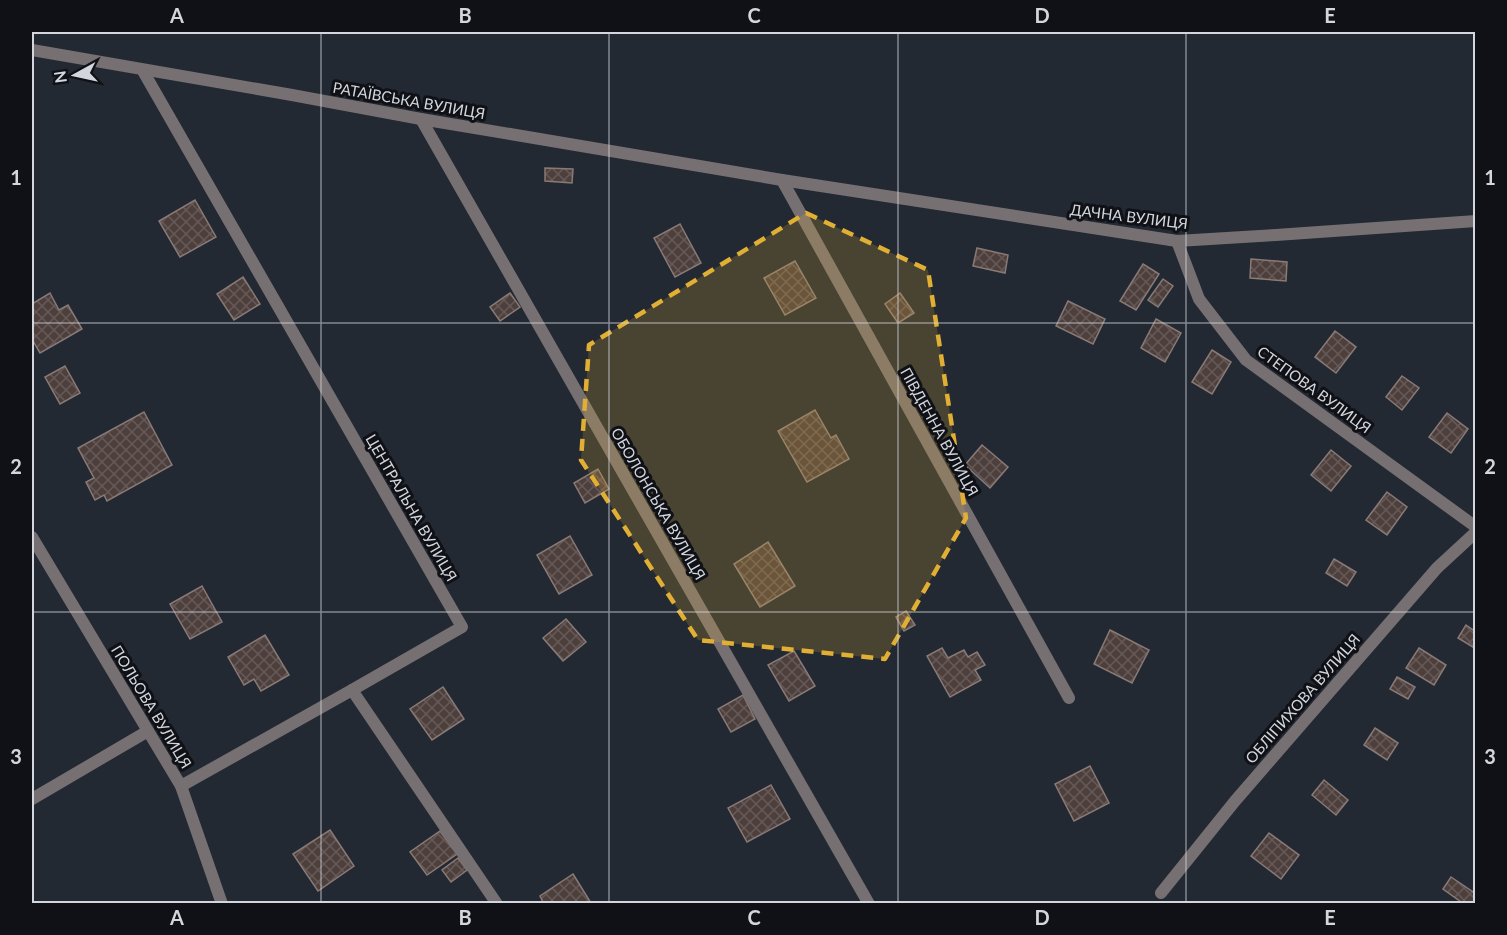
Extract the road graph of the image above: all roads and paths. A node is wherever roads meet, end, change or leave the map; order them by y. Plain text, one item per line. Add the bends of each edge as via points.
1 (32, 51) edge
2 (143, 71) junction
3 (421, 119) junction
4 (782, 180) junction
5 (1476, 221) edge
6 (1177, 241) junction
7 (1476, 527) edge
8 (1476, 532) edge
9 (32, 537) edge
10 (352, 690) junction
11 (1069, 698) dead end
12 (148, 731) junction
13 (181, 786) junction
14 (32, 799) edge
15 (1161, 893) dead end
16 (222, 903) edge
17 (497, 903) edge
18 (869, 903) edge

1 - 2 street, РАТАЇВСЬКА ВУЛИЦЯ
2 - 3 street, РАТАЇВСЬКА ВУЛИЦЯ
2 - 10 street, ЦЕНТРАЛЬНА ВУЛИЦЯ via 462,627
3 - 4 street, РАТАЇВСЬКА ВУЛИЦЯ
3 - 18 street, ОБОЛОНСЬКА ВУЛИЦЯ
4 - 6 street, ДАЧНА ВУЛИЦЯ
4 - 11 street, ПІВДЕННА ВУЛИЦЯ
5 - 6 street, ДАЧНА ВУЛИЦЯ
6 - 7 street, СТЕПОВА ВУЛИЦЯ via 1199,299 1246,360
8 - 15 street, ОБЛІПИХОВА ВУЛИЦЯ via 1429,577 1235,801
9 - 12 street, ПОЛЬОВА ВУЛИЦЯ
10 - 13 street
10 - 17 street
12 - 13 street, ПОЛЬОВА ВУЛИЦЯ
12 - 14 street
13 - 16 street, ПОЛЬОВА ВУЛИЦЯ

